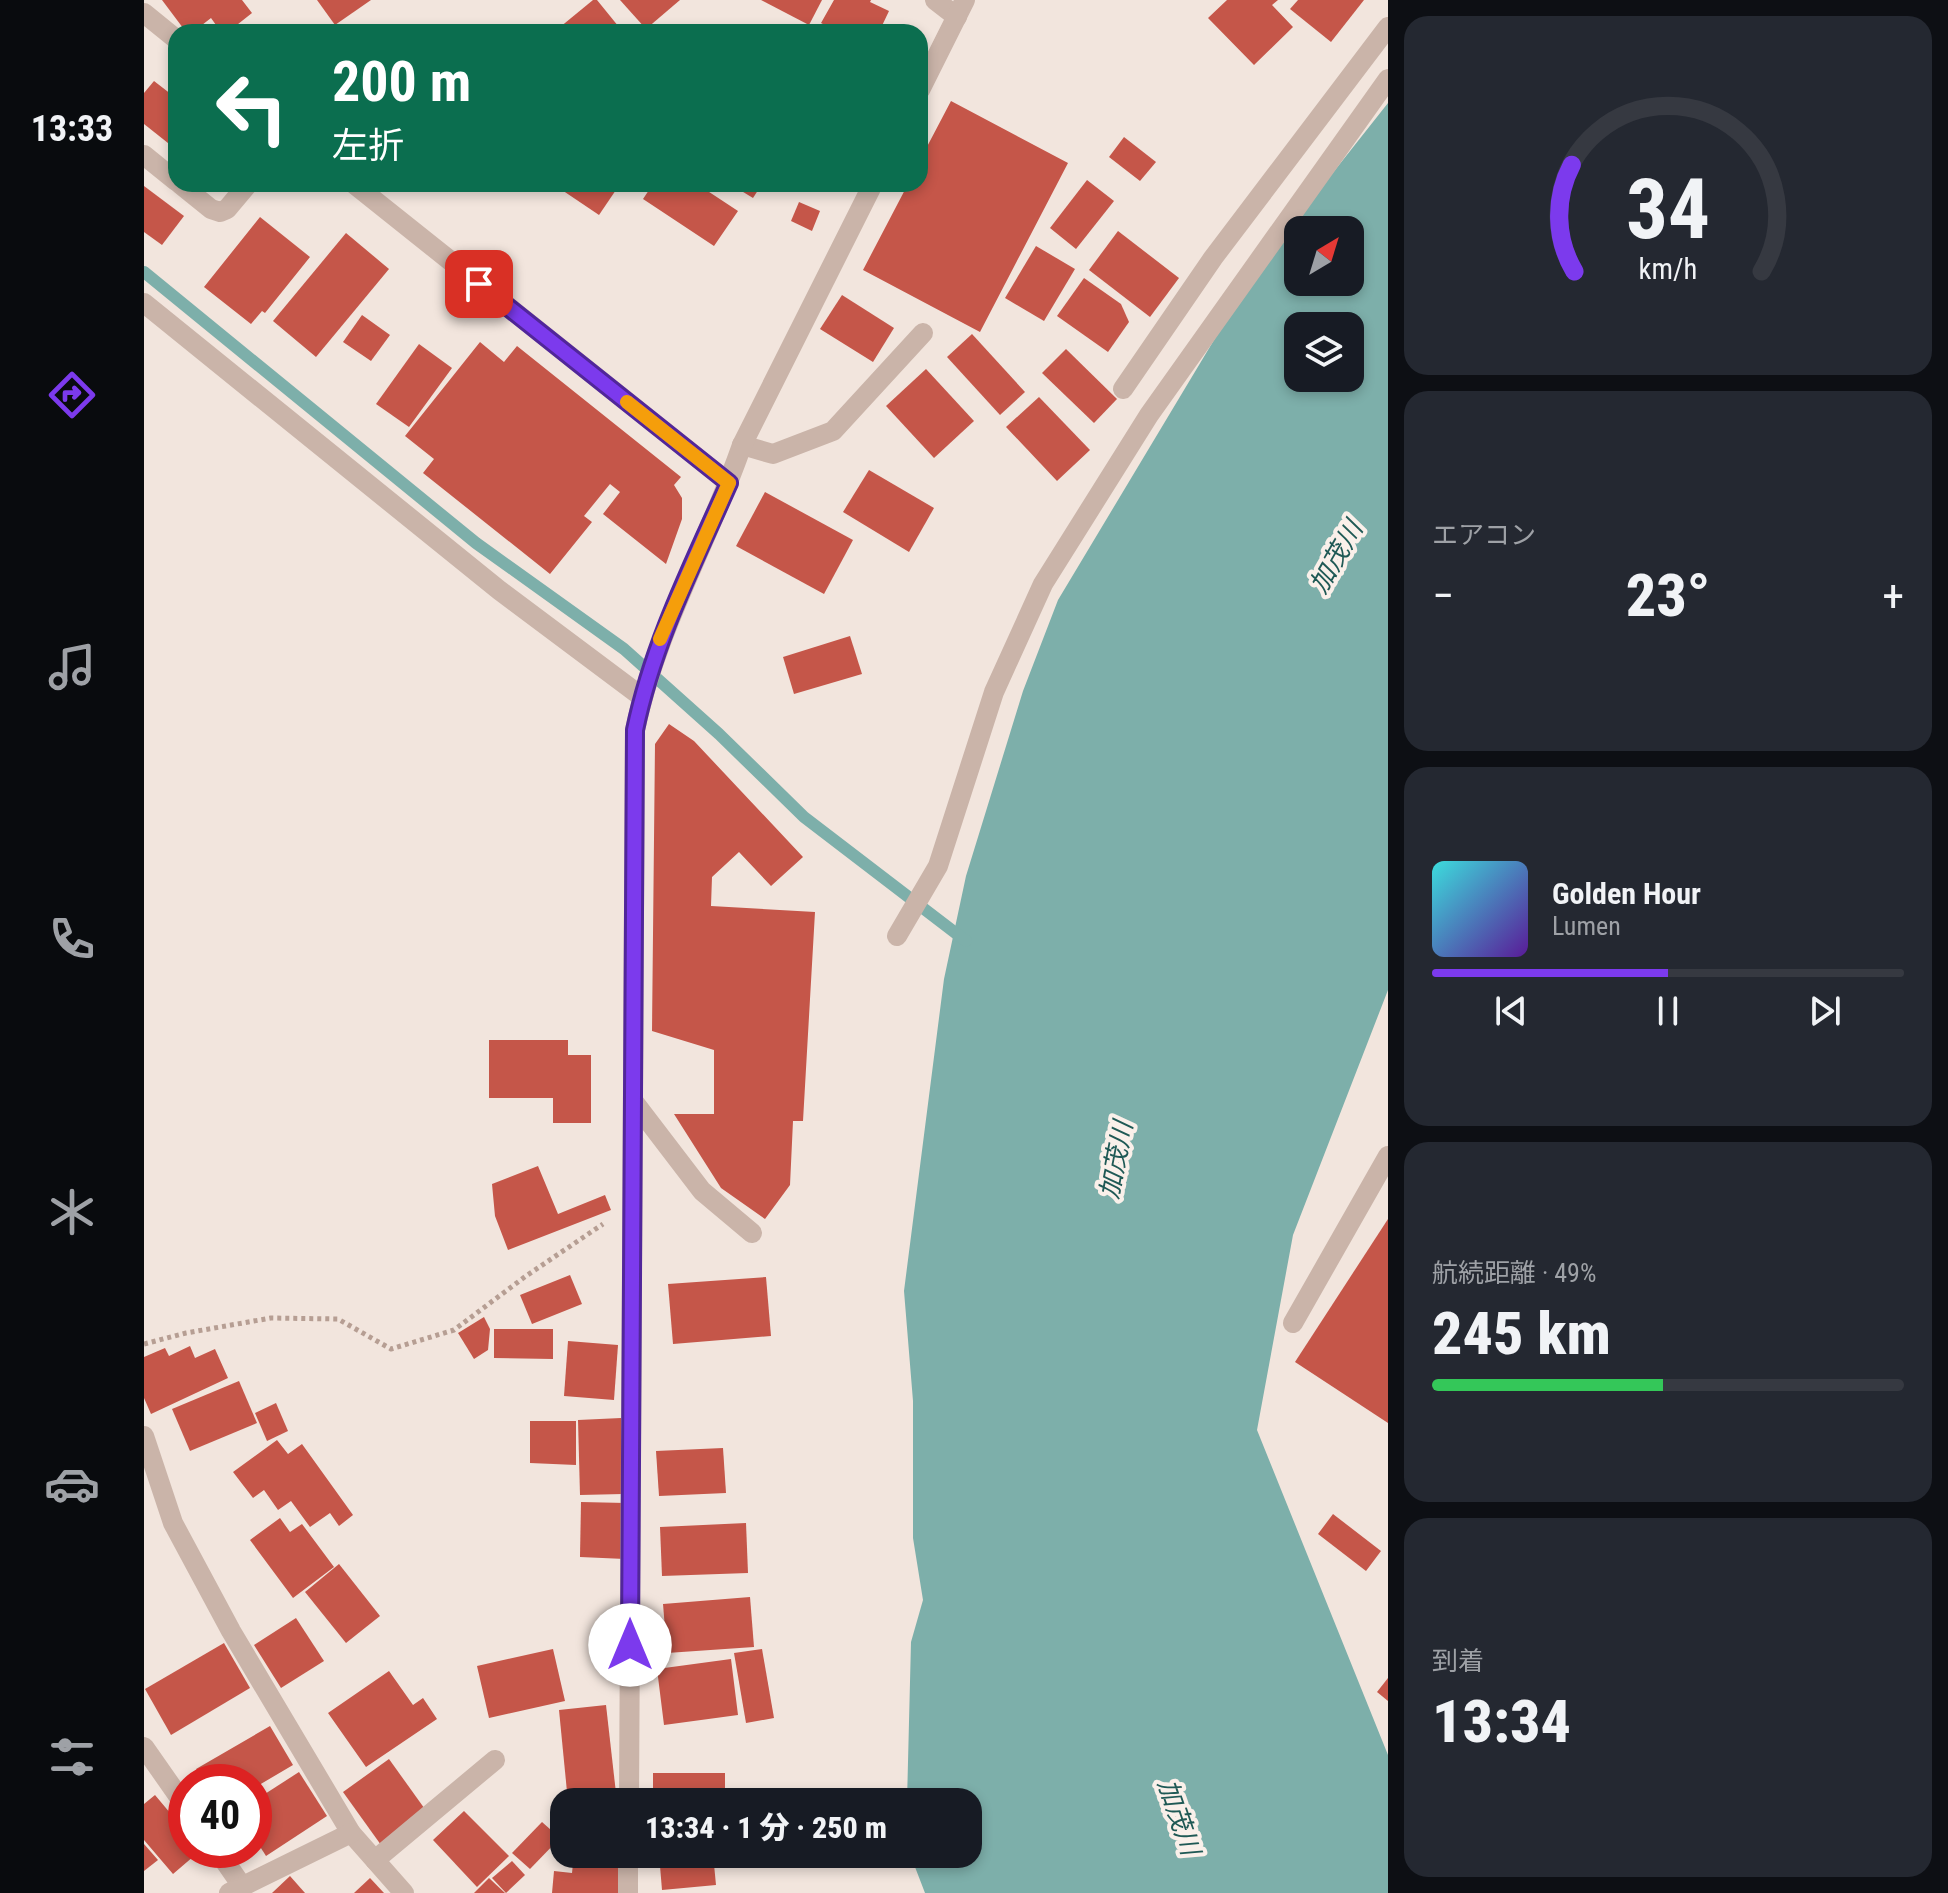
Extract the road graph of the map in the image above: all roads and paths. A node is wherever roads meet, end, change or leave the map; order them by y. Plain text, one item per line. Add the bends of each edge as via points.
1 (935, 0) edge
2 (961, 8) edge
3 (144, 13) edge
4 (1388, 27) edge
5 (168, 32) edge
6 (928, 74) edge
7 (1388, 79) edge
8 (144, 155) edge
9 (168, 174) edge
10 (190, 192) edge
11 (241, 192) edge
12 (364, 192) edge
13 (869, 192) edge
14 (144, 303) edge
15 (923, 333) dead end
16 (1123, 389) dead end
17 (742, 445) junction
18 (729, 483) junction
19 (642, 697) junction
20 (897, 936) dead end
21 (634, 1102) junction
22 (1388, 1156) edge
23 (633, 1204) junction
24 (752, 1233) dead end
25 (1293, 1323) dead end
26 (144, 1344) edge
27 (144, 1436) edge
28 (144, 1747) edge
29 (495, 1760) dead end
30 (168, 1781) edge
31 (629, 1788) edge
32 (351, 1833) junction
33 (375, 1860) junction
34 (226, 1868) edge
35 (628, 1868) edge
36 (236, 1890) edge
37 (404, 1893) edge
38 (628, 1893) edge

1 - 2 street
2 - 6 street
3 - 5 street
4 - 16 street via 1213,258
7 - 20 street via 1149,415 1043,584 994,692 938,866
8 - 9 street
10 - 11 street via 220,212
12 - 18 street
13 - 17 street
14 - 19 street via 499,590
15 - 17 street via 833,431 773,454
17 - 18 street
18 - 19 street via 661,636
19 - 21 street via 634,767
21 - 23 street
21 - 24 street via 702,1191
22 - 25 street
23 - 26 path via 454,1330 391,1349 338,1319 271,1318
23 - 31 street
27 - 32 street via 173,1523
28 - 30 street
29 - 33 street
32 - 33 street
32 - 36 street
33 - 37 street
34 - 36 street
35 - 38 street

